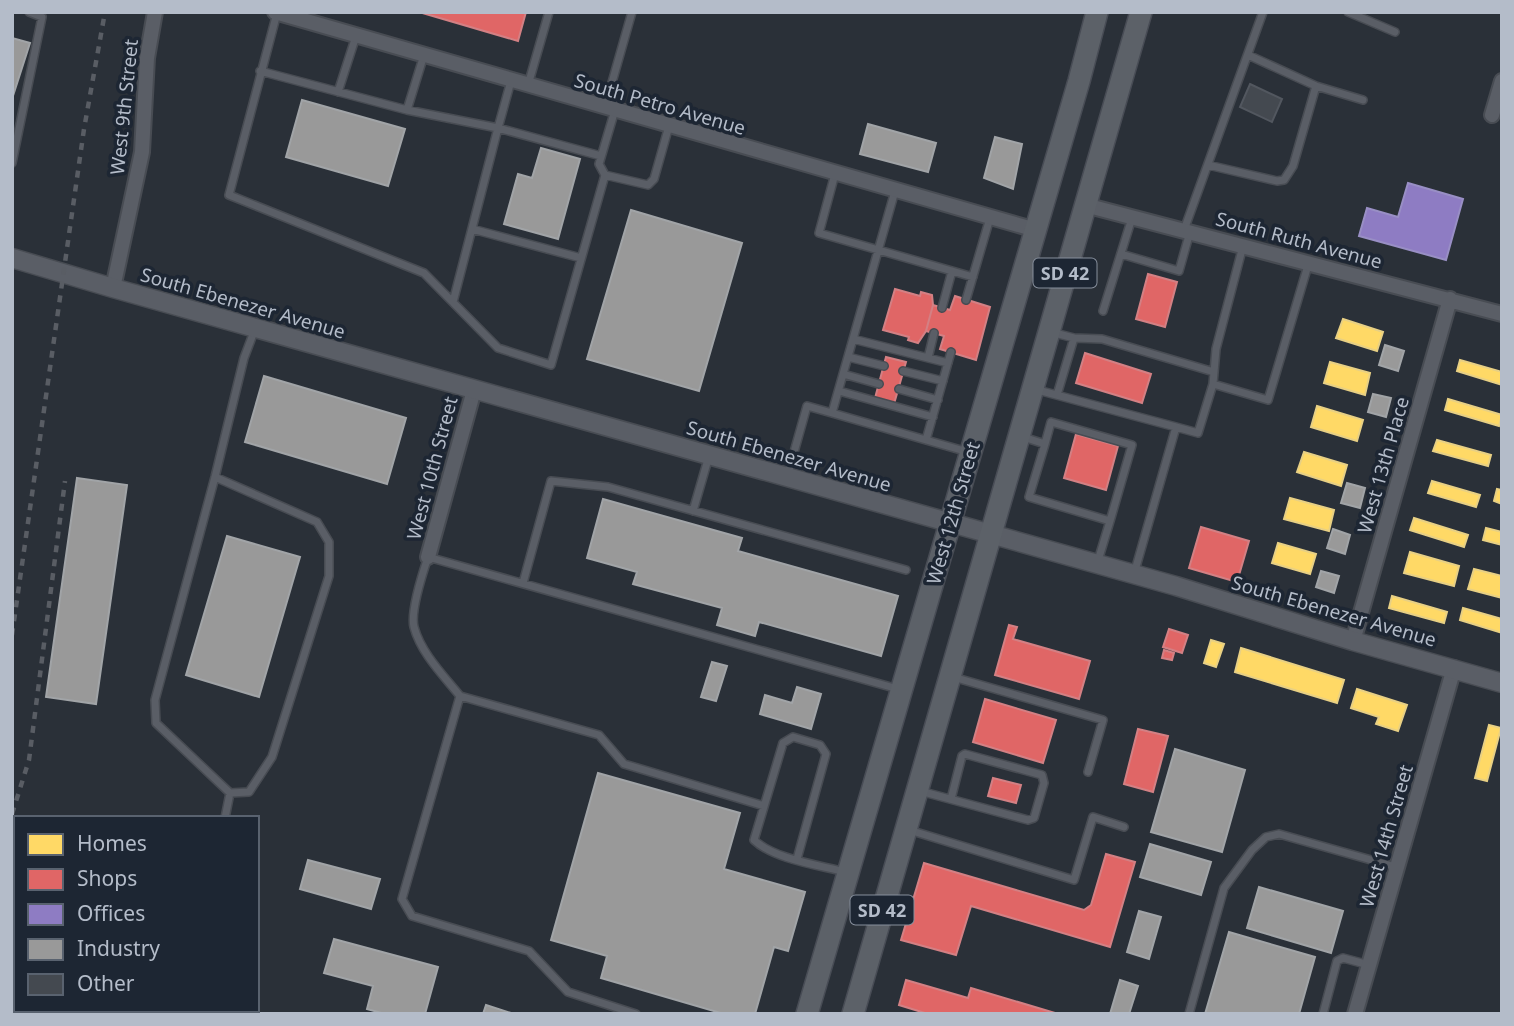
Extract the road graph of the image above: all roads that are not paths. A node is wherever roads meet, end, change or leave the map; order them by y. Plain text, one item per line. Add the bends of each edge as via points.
1 (29, 12) edge
2 (155, 12) edge
3 (276, 12) edge
4 (549, 12) edge
5 (632, 12) edge
6 (1097, 12) edge
7 (1141, 12) edge
8 (1263, 12) edge
9 (1348, 12) edge
10 (1395, 32) dead end
11 (356, 35) junction
12 (425, 54) junction
13 (1248, 55) junction
14 (260, 71) junction
15 (511, 80) junction
16 (1502, 81) edge
17 (527, 86) junction
18 (1316, 86) junction
19 (338, 92) junction
20 (1363, 100) dead end
21 (610, 109) junction
22 (407, 110) junction
23 (1492, 115) dead end
24 (669, 126) junction
25 (498, 128) junction
26 (601, 156) junction
27 (12, 163) edge
28 (1208, 164) junction
29 (835, 174) junction
30 (605, 175) junction
31 (895, 191) junction
32 (1085, 205) junction
33 (1132, 217) junction
34 (990, 218) junction
35 (472, 229) junction
36 (1035, 230) junction
37 (1187, 231) junction
38 (1243, 245) junction
39 (878, 250) junction
40 (1121, 254) junction
41 (12, 258) edge
42 (582, 258) junction
43 (1308, 262) junction
44 (952, 271) junction
45 (973, 277) junction
46 (113, 288) junction
47 (1450, 299) junction
48 (967, 300) dead end
49 (453, 302) junction
50 (942, 307) dead end
51 (1104, 311) dead end
52 (1502, 314) edge
53 (256, 328) junction
54 (1049, 331) junction
55 (934, 333) dead end
56 (1074, 338) junction
57 (853, 339) junction
58 (951, 352) dead end
59 (848, 357) junction
60 (928, 358) junction
61 (948, 363) junction
62 (884, 366) dead end
63 (904, 371) dead end
64 (1214, 372) junction
65 (843, 374) junction
66 (943, 382) junction
67 (879, 384) dead end
68 (1213, 384) junction
69 (1032, 388) junction
70 (898, 389) dead end
71 (474, 390) junction
72 (839, 391) junction
73 (1057, 395) junction
74 (937, 400) junction
75 (832, 413) junction
76 (933, 416) junction
77 (1176, 427) junction
78 (1018, 436) junction
79 (926, 440) junction
80 (1045, 443) junction
81 (971, 453) junction
82 (709, 456) junction
83 (215, 477) junction
84 (787, 477) junction
85 (693, 511) junction
86 (1110, 521) junction
87 (950, 523) junction
88 (990, 535) junction
89 (428, 556) junction
90 (1097, 564) junction
91 (906, 570) dead end
92 (1133, 574) junction
93 (523, 583) junction
94 (1353, 640) junction
95 (1454, 668) junction
96 (949, 676) junction
97 (1502, 682) edge
98 (902, 690) junction
99 (460, 696) junction
100 (1088, 772) dead end
101 (916, 789) junction
102 (230, 793) junction
103 (951, 799) junction
104 (764, 806) junction
105 (225, 816) edge
106 (1124, 827) dead end
107 (905, 829) junction
108 (797, 859) junction
109 (1397, 867) junction
110 (849, 873) junction
111 (1369, 965) junction
112 (636, 1014) edge
113 (807, 1014) edge
114 (853, 1014) edge
115 (1189, 1014) edge
116 (1323, 1014) edge
117 (1355, 1014) edge

1 - 27 lane via 42,16
2 - 46 street, West 9th Street via 147,58 142,152
3 - 11 street, South Petro Avenue
3 - 14 lane
4 - 17 lane
5 - 21 lane
6 - 36 main road, West 12th Street / SD 42
7 - 32 main road, SD 42
8 - 13 lane
9 - 10 lane
11 - 12 street, South Petro Avenue
11 - 19 lane
12 - 15 street, South Petro Avenue
12 - 22 lane
13 - 18 lane
13 - 28 lane
14 - 19 lane
14 - 49 lane via 229,195 424,273
15 - 17 street, South Petro Avenue
15 - 25 lane
16 - 23 street
17 - 21 street, South Petro Avenue
18 - 20 lane
18 - 28 lane via 1293,166 1284,180
19 - 22 lane
21 - 24 street, South Petro Avenue
21 - 26 lane
22 - 25 lane
24 - 29 street, South Petro Avenue
24 - 30 lane via 654,179 648,185
25 - 26 lane
25 - 35 lane
26 - 30 lane via 599,164
28 - 37 lane
29 - 31 street, South Petro Avenue
29 - 39 lane via 819,233
30 - 42 lane
31 - 34 street, South Petro Avenue
31 - 39 lane
32 - 33 street, South Ruth Avenue
32 - 54 main road, SD 42
33 - 37 street, South Ruth Avenue
33 - 40 lane
34 - 36 street, South Petro Avenue
34 - 45 lane
35 - 42 lane
35 - 49 lane
36 - 81 main road, West 12th Street / SD 42
37 - 38 street, South Ruth Avenue
37 - 40 lane via 1179,271
38 - 43 street, South Ruth Avenue
38 - 64 lane
39 - 44 lane
39 - 57 lane
40 - 51 lane
41 - 46 street, South Ebenezer Avenue
42 - 49 lane via 551,365 498,348
43 - 47 street, South Ruth Avenue
43 - 68 lane via 1268,400
44 - 45 lane
44 - 50 lane
45 - 48 lane
46 - 53 street, South Ebenezer Avenue
47 - 52 street, South Ruth Avenue
47 - 94 street, West 13th Place
53 - 71 street, South Ebenezer Avenue
53 - 83 lane via 244,358
54 - 56 lane
54 - 69 main road, SD 42
55 - 60 lane
56 - 64 lane via 1102,339
56 - 73 lane
57 - 59 lane
57 - 60 lane
58 - 61 lane
59 - 62 lane
59 - 65 lane
60 - 61 lane
61 - 66 lane
63 - 66 lane
64 - 68 lane
65 - 67 lane
65 - 72 lane
66 - 74 lane
68 - 77 lane via 1198,433
69 - 73 lane
69 - 78 main road, SD 42
70 - 74 lane
71 - 82 street, South Ebenezer Avenue
71 - 89 street, West 10th Street
72 - 75 lane
72 - 76 lane
73 - 77 lane
74 - 76 lane
75 - 79 lane
75 - 84 lane via 807,406
76 - 79 lane
77 - 92 lane
78 - 80 lane
78 - 88 main road, SD 42
79 - 81 lane
80 - 86 lane via 1029,497
80 - 86 lane via 1051,422 1132,445
81 - 87 main road, West 12th Street / SD 42
82 - 84 street, South Ebenezer Avenue
82 - 85 lane
83 - 102 lane via 155,700 156,723
83 - 102 lane via 317,522 329,542 329,576 272,758 249,792
84 - 87 street, South Ebenezer Avenue
85 - 91 lane
85 - 93 lane via 608,487 551,481
86 - 90 lane
87 - 88 street, South Ebenezer Avenue
87 - 98 main road, West 12th Street / SD 42
88 - 90 street, South Ebenezer Avenue
88 - 96 main road, SD 42
89 - 93 lane
89 - 99 lane via 413,625 428,656
90 - 92 street, South Ebenezer Avenue
92 - 94 street, South Ebenezer Avenue
93 - 98 lane
94 - 95 street, South Ebenezer Avenue
95 - 97 street, South Ebenezer Avenue
95 - 109 street, West 14th Street
96 - 100 lane via 1103,720
96 - 101 main road, SD 42
98 - 110 main road, West 12th Street / SD 42
99 - 104 lane via 598,735 624,764
99 - 112 lane via 402,899 412,916 529,951 568,992
101 - 103 lane
101 - 107 main road, SD 42
102 - 105 lane
103 - 103 lane via 1028,820 1034,818 1044,783 1042,775 965,754
104 - 108 lane via 754,840 764,850
104 - 108 lane via 783,743 793,737 820,745 826,754
106 - 107 lane via 1093,817 1074,880
107 - 114 main road, SD 42
108 - 110 lane
109 - 111 street, West 14th Street
109 - 115 lane via 1279,834 1266,837 1224,888
110 - 113 main road, West 12th Street / SD 42
111 - 116 lane via 1343,958 1337,961
111 - 117 street, West 14th Street

